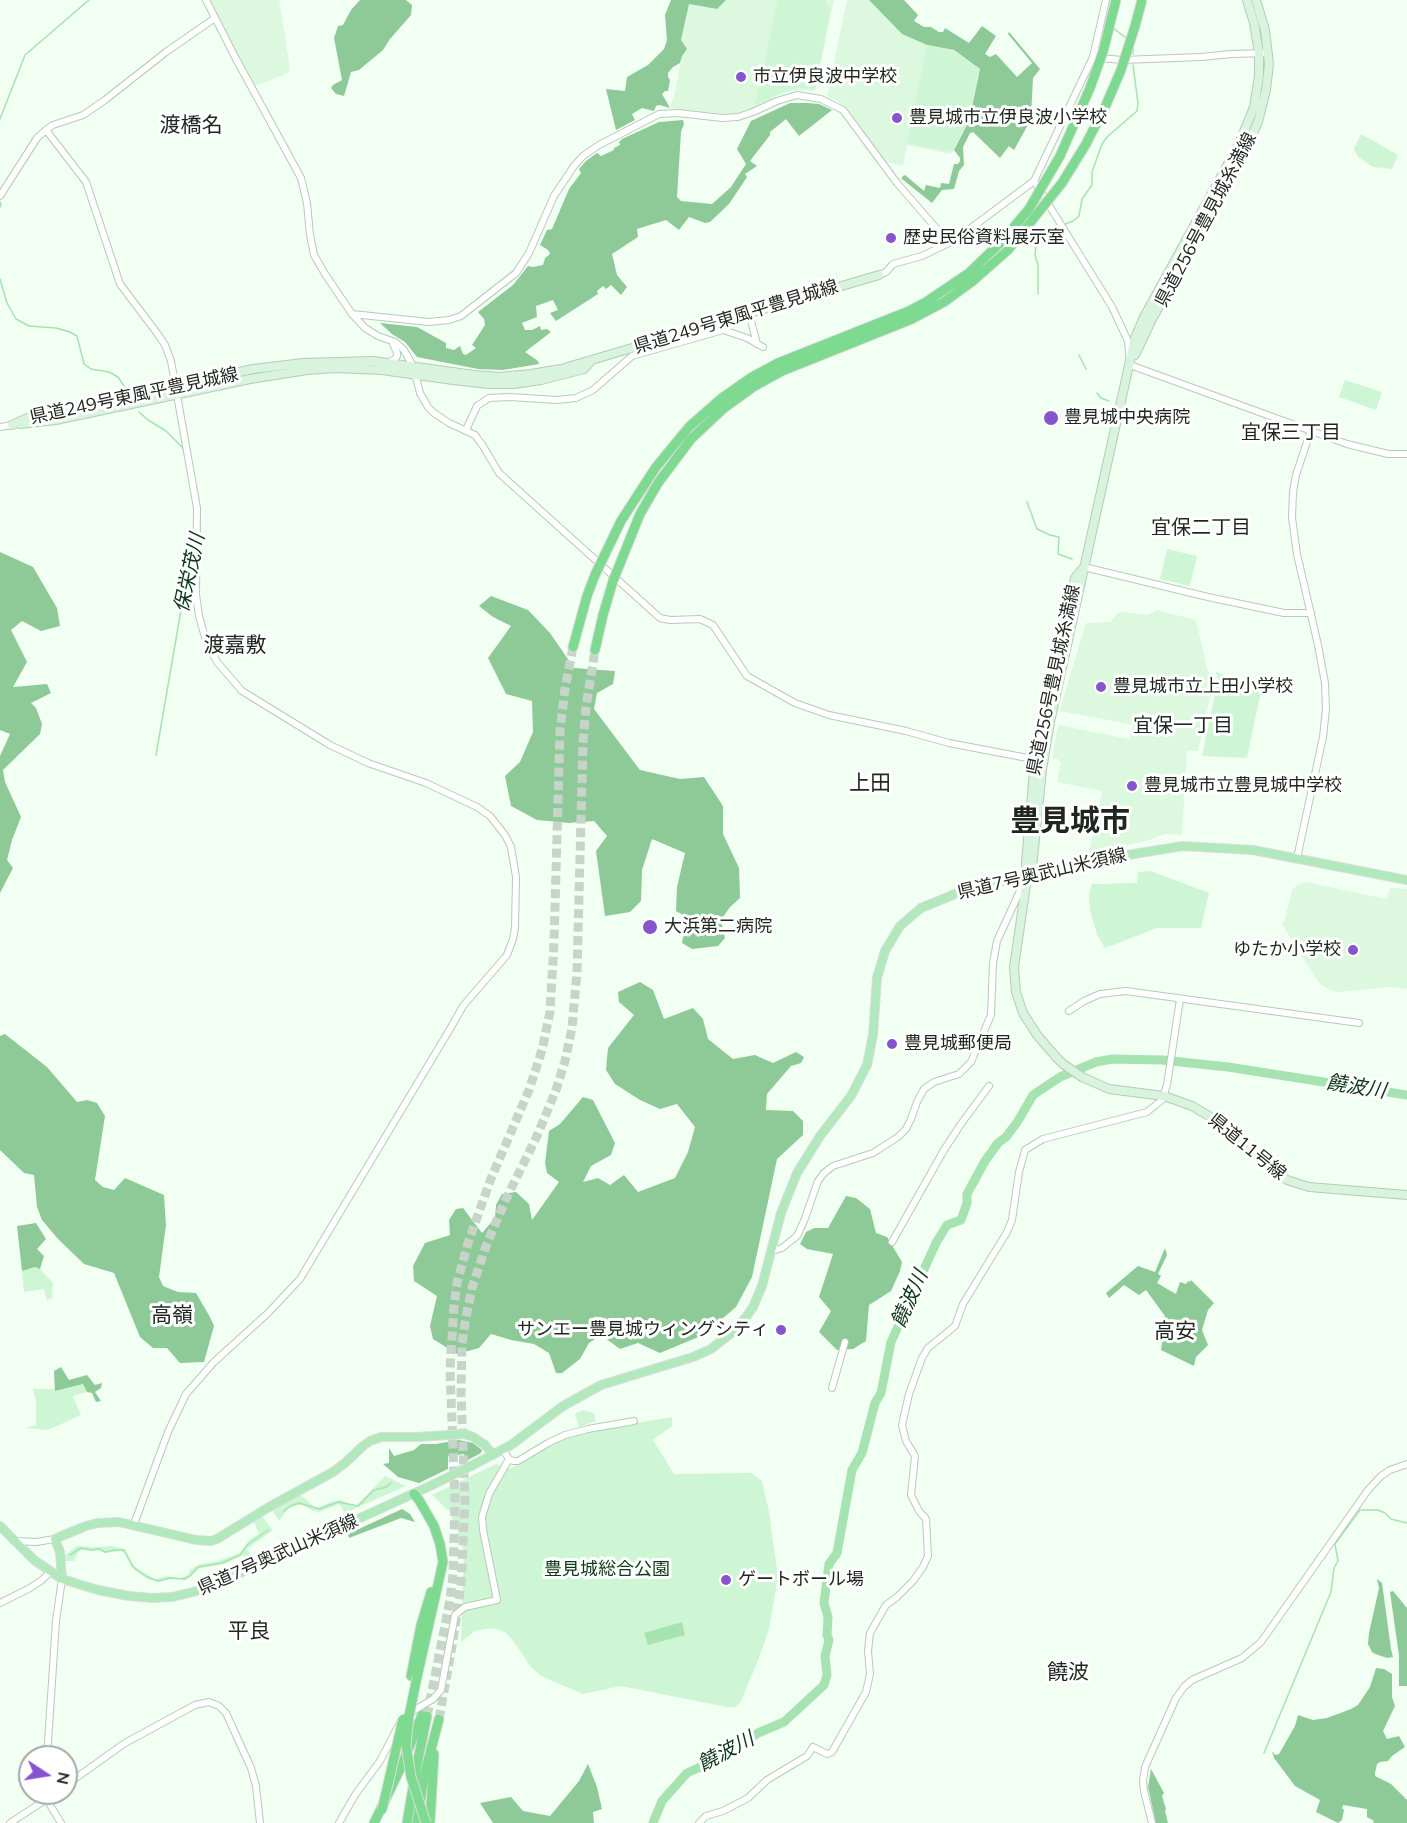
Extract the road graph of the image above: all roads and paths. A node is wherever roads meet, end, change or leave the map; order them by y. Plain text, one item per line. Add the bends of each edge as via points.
1 (206, 0) edge
2 (1106, 0) edge
3 (1116, 0) edge
4 (1142, 0) edge
5 (1247, 0) edge
6 (1256, 0) edge
7 (215, 18) junction
8 (1259, 53) junction
9 (1268, 53) junction
10 (1093, 57) junction
11 (46, 130) junction
12 (1035, 182) junction
13 (0, 195) edge
14 (1033, 212) junction
15 (949, 243) junction
16 (879, 275) joint
17 (749, 313) junction
18 (352, 314) junction
19 (390, 340) junction
20 (390, 362) junction
21 (1130, 365) junction
22 (414, 370) junction
23 (177, 390) junction
24 (12, 425) joint
25 (0, 427) edge
26 (466, 430) junction
27 (1311, 430) junction
28 (1407, 454) edge
29 (1084, 567) junction
30 (1311, 613) junction
31 (573, 646) tunnel mouth
32 (595, 650) tunnel mouth
33 (1039, 760) junction
34 (1297, 858) junction
35 (1027, 876) junction
36 (1407, 880) edge
37 (1010, 911) junction
38 (1022, 915) junction
39 (1180, 999) junction
40 (1069, 1011) dead end
41 (1359, 1023) dead end
42 (989, 1086) dead end
43 (1164, 1096) junction
44 (1407, 1195) edge
45 (892, 1242) dead end
46 (772, 1251) junction
47 (845, 1342) dead end
48 (832, 1388) dead end
49 (634, 1421) dead end
50 (503, 1450) junction
51 (490, 1457) junction
52 (509, 1459) junction
53 (1407, 1464) edge
54 (414, 1494) junction
55 (134, 1524) junction
56 (0, 1526) edge
57 (55, 1539) junction
58 (14, 1541) junction
59 (50, 1572) junction
60 (62, 1578) junction
61 (0, 1603) edge
62 (414, 1676) junction
63 (439, 1719) tunnel mouth
64 (434, 1740) junction
65 (48, 1745) edge
66 (78, 1776) edge
67 (35, 1805) edge
68 (51, 1805) edge
69 (10, 1823) edge
70 (61, 1823) edge
71 (260, 1823) edge
72 (339, 1823) edge
73 (374, 1823) edge
74 (379, 1823) edge
75 (407, 1823) edge
76 (417, 1823) edge
77 (430, 1823) edge
78 (699, 1823) edge
79 (1152, 1823) edge

1 - 7 street
2 - 10 street
3 - 14 highway, bridge via 1090,88
4 - 14 highway, bridge via 1124,63 1097,124 1062,183
5 - 8 main road, 県道256号豊見城糸満線
6 - 9 main road, 県道256号豊見城糸満線
7 - 11 street via 83,115
7 - 18 street via 301,178 314,255
8 - 9 street
8 - 10 street via 1123,60
8 - 21 main road, 県道256号豊見城糸満線 via 1257,93 1248,124 1144,317
9 - 21 main road, 県道256号豊見城糸満線 via 1269,75 1258,122 1234,174
10 - 12 street
11 - 13 street
11 - 23 street via 86,182 120,284 165,345
12 - 15 street
12 - 21 street via 1112,307 1128,341
14 - 31 highway, bridge via 984,260 940,294 909,311 778,363 734,389 703,414 674,444 621,521 595,575
14 - 32 highway, bridge via 1008,250 944,302 753,387 691,439 658,483 629,537
15 - 16 street via 893,264
15 - 18 street via 897,183 843,110 821,99 797,95 738,117 659,114 583,156 554,196 516,273 461,316 429,322
16 - 17 main road, 県道249号東風平豊見城線
17 - 22 main road, 県道249号東風平豊見城線 via 592,360 584,369 527,382 489,384
17 - 26 street via 760,345 723,330 632,356 593,390 576,398 489,398 477,406
18 - 19 street via 371,332
19 - 20 street via 397,352
19 - 22 street via 404,350
20 - 22 main road, 県道249号東風平豊見城線
20 - 23 main road, 県道249号東風平豊見城線 via 354,360 253,369
21 - 27 street
21 - 29 main road, 県道256号豊見城糸満線
22 - 23 main road, 県道249号東風平豊見城線 via 307,370
22 - 26 street via 428,407
23 - 24 main road, 県道249号東風平豊見城線 via 56,420
23 - 55 street via 197,508 199,616 216,662 242,691 330,745 426,783 490,816 511,847 516,877 515,928 507,955 462,1006 300,1279 186,1394
24 - 25 street
26 - 33 street via 475,435 499,473 660,618 700,619 713,625 747,676 763,686 823,714
27 - 28 street via 1369,450
27 - 30 street via 1296,475 1292,505 1294,534
29 - 30 street via 1273,611
29 - 33 main road, 県道256号豊見城糸満線
30 - 34 street via 1325,683 1326,709
33 - 35 main road, 県道256号豊見城糸満線 via 1032,868
34 - 35 main road, 県道7号奥武山米須線 via 1242,849 1183,846
34 - 36 main road, 県道7号奥武山米須線
35 - 37 street
35 - 38 main road, 県道11号線
35 - 46 main road, 県道7号奥武山米須線 via 940,899 914,914 895,933 877,978 867,1065 851,1096 796,1173
37 - 38 street via 1018,908
37 - 46 street via 995,948 990,1015 971,1062 958,1074 924,1089 906,1129 898,1137 873,1153 824,1173 797,1236
38 - 43 main road, 県道11号線 via 1014,959 1016,992 1028,1021 1050,1050 1105,1086
39 - 40 street via 1109,992
39 - 41 street
39 - 43 street
42 - 45 street via 950,1141
43 - 44 main road, 県道11号線 via 1214,1118 1291,1182
43 - 78 street via 1147,1112 1044,1138 1025,1150 1007,1232 963,1304 955,1326 928,1348 909,1394 903,1427 915,1456 911,1495 926,1519 928,1556 913,1581 886,1605 870,1633 866,1692 832,1752 827,1754 813,1747 807,1756 767,1780 748,1798 706,1816
46 - 50 main road, 県道7号奥武山米須線 via 753,1307 719,1344 693,1357 601,1385 563,1406
47 - 48 street
49 - 52 street via 588,1428 548,1443 518,1461
50 - 51 main road, 県道7号奥武山米須線
50 - 52 street
51 - 54 main road, 県道7号奥武山米須線, bridge
51 - 55 main road via 481,1442 465,1434 381,1437 363,1446 333,1472 218,1539 196,1540
52 - 72 street via 489,1494 482,1517 497,1599 465,1607 455,1615 441,1690 398,1724 380,1761
53 - 79 street via 1382,1476 1368,1490 1261,1642 1242,1658 1192,1680 1176,1698 1145,1767 1144,1791
54 - 60 main road, 県道7号奥武山米須線 via 185,1595 129,1596
54 - 62 highway via 414,1503 435,1542 438,1565 421,1625
55 - 57 main road via 98,1523
56 - 58 main road, 県道7号奥武山米須線
57 - 58 street
57 - 60 main road
58 - 59 main road, 県道7号奥武山米須線
59 - 60 main road, 県道7号奥武山米須線
59 - 61 street via 30,1588
60 - 65 street
62 - 74 highway, bridge
62 - 77 highway, bridge via 406,1745 408,1765
63 - 64 highway
64 - 76 highway
64 - 77 highway
66 - 71 street via 125,1743 195,1705 209,1702 226,1713 251,1768
67 - 69 street
68 - 70 street
73 - 75 highway via 424,1715

